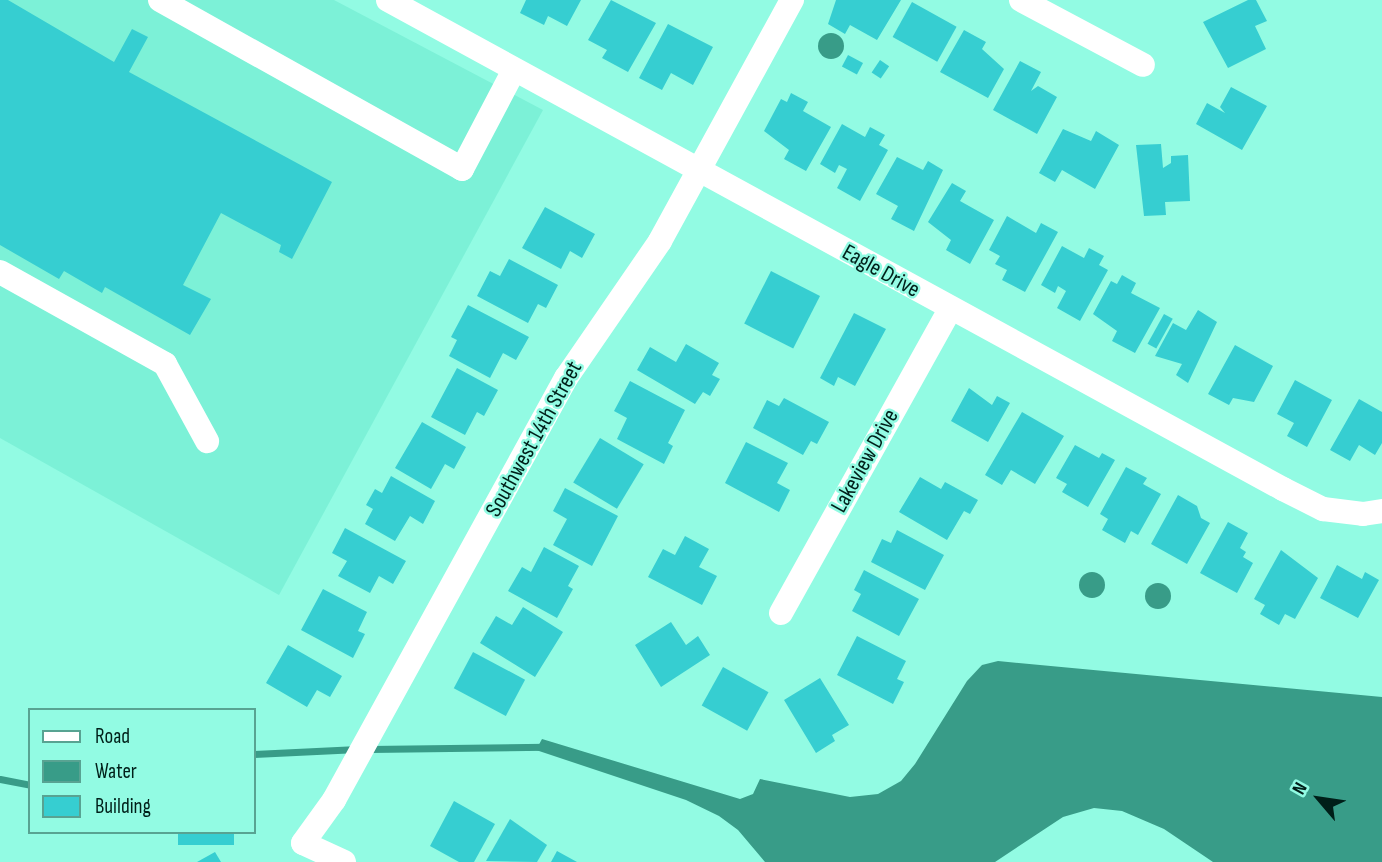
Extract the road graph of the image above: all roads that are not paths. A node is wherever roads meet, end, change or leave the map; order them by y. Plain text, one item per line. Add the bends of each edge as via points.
1 (160, 0) edge
2 (388, 0) edge
3 (792, 0) edge
4 (1021, 0) edge
5 (1143, 65) dead end
6 (514, 70) junction
7 (698, 170) junction
8 (0, 272) edge
9 (950, 309) junction
10 (207, 441) dead end
11 (1382, 511) edge
12 (781, 613) dead end
13 (344, 862) edge

1 - 6 street via 462,169
2 - 6 street, Eagle Drive
3 - 7 street, Southwest 14th Street
4 - 5 street
6 - 7 street, Eagle Drive
7 - 9 street, Eagle Drive
7 - 13 street, Southwest 14th Street via 637,278 566,378 349,771 303,843
8 - 10 street via 165,364
9 - 11 street, Eagle Drive via 1322,509 1363,514
9 - 12 street, Lakeview Drive

